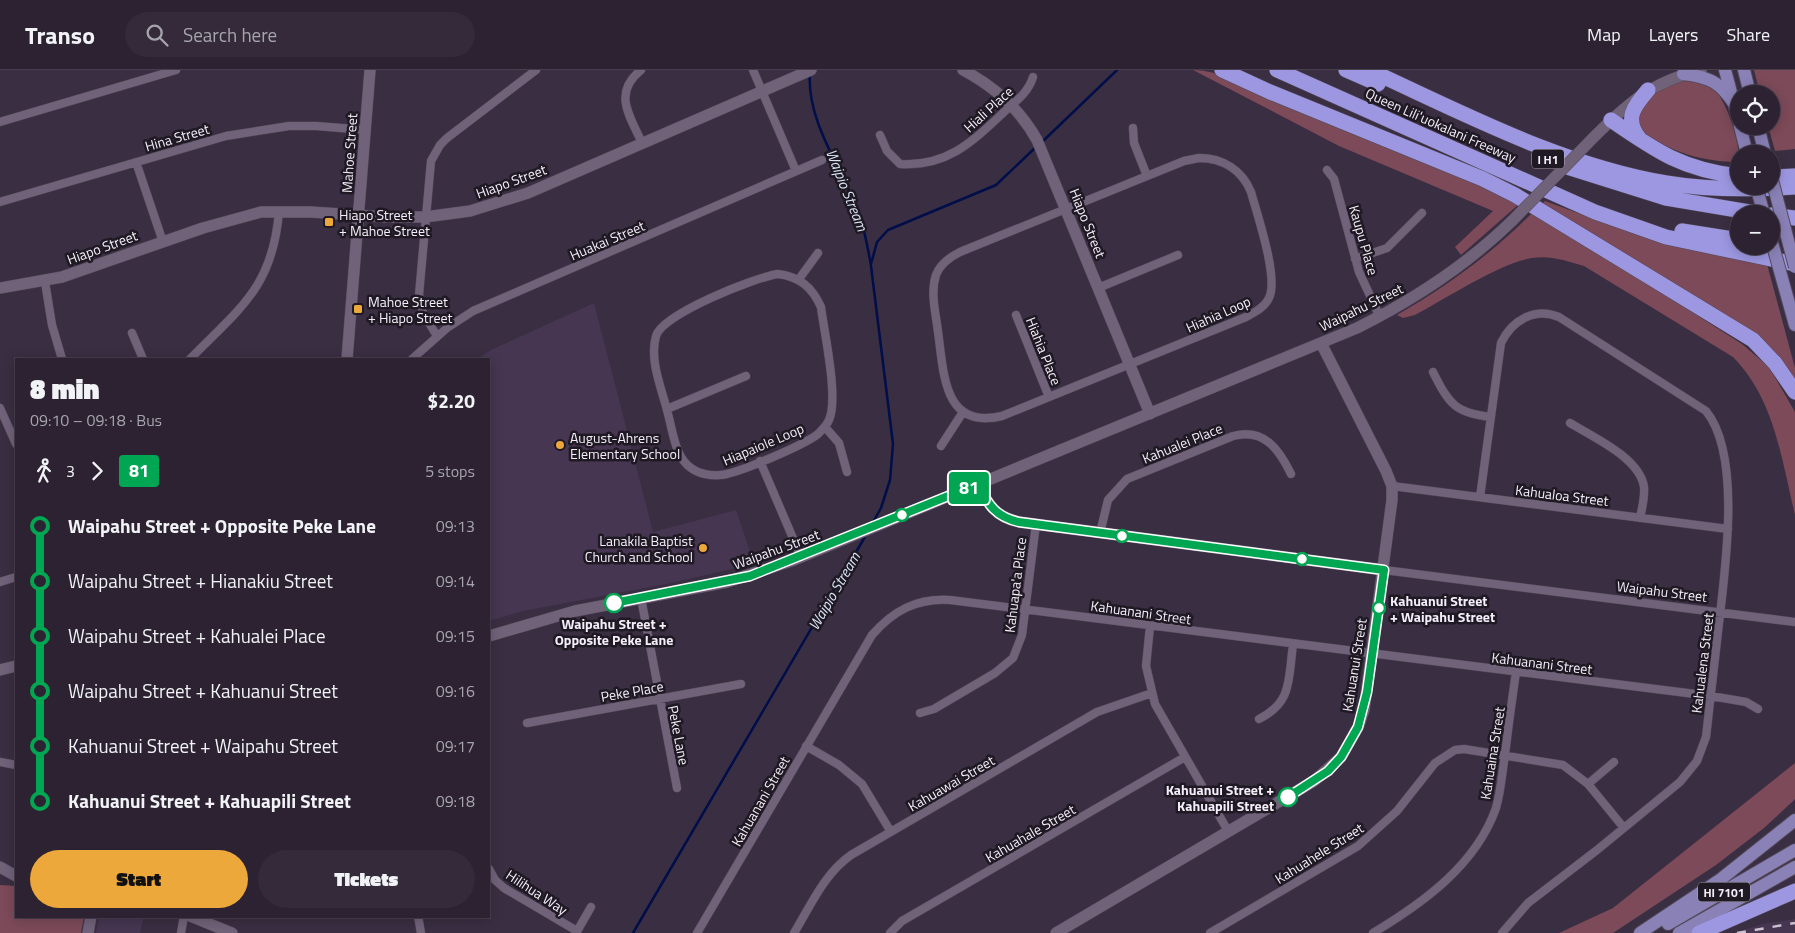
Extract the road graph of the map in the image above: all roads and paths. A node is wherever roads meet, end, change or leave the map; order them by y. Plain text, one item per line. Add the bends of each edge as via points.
1 (176, 70) edge
2 (370, 70) edge
3 (536, 70) edge
4 (641, 70) edge
5 (754, 70) edge
6 (963, 70) edge
7 (1222, 70) edge
8 (1276, 70) edge
9 (1346, 70) edge
10 (1369, 70) edge
11 (1701, 70) edge
12 (1725, 70) edge
13 (1735, 70) edge
14 (1744, 70) edge
15 (806, 72) edge
16 (1686, 72) edge
17 (1033, 77) dead end
18 (1745, 85) edge
19 (1748, 85) edge
20 (1730, 89) edge
21 (1648, 90) junction
22 (763, 91) junction
23 (1730, 98) edge
24 (1011, 105) junction
25 (1612, 120) junction
26 (0, 122) edge
27 (1133, 128) dead end
28 (366, 130) junction
29 (880, 135) dead end
30 (1640, 140) junction
31 (642, 143) junction
32 (822, 160) dead end
33 (136, 162) junction
34 (1327, 170) dead end
35 (796, 171) junction
36 (1730, 174) edge
37 (1147, 176) junction
38 (1795, 176) edge
39 (1780, 177) edge
40 (1533, 184) junction
41 (1795, 188) edge
42 (1776, 195) edge
43 (0, 202) edge
44 (1066, 209) junction
45 (1730, 209) edge
46 (279, 211) junction
47 (1422, 213) dead end
48 (359, 215) junction
49 (1780, 216) edge
50 (425, 217) junction
51 (1795, 218) edge
52 (1730, 239) edge
53 (163, 242) junction
54 (1780, 242) edge
55 (1795, 244) edge
56 (818, 253) dead end
57 (1178, 255) dead end
58 (1775, 255) edge
59 (1355, 259) junction
60 (1795, 266) edge
61 (798, 279) junction
62 (45, 282) junction
63 (0, 288) edge
64 (1098, 288) junction
65 (1016, 315) dead end
66 (1380, 317) junction
67 (1795, 325) edge
68 (132, 333) dead end
69 (437, 336) junction
70 (1322, 343) junction
71 (62, 358) edge
72 (143, 358) edge
73 (191, 358) edge
74 (347, 358) edge
75 (413, 358) edge
76 (1129, 364) junction
77 (1433, 372) dead end
78 (746, 376) dead end
79 (1795, 392) edge
80 (1049, 396) junction
81 (0, 408) edge
82 (667, 410) junction
83 (963, 412) junction
84 (1150, 414) junction
85 (1490, 417) junction
86 (1570, 423) dead end
87 (825, 427) junction
88 (15, 442) edge
89 (941, 446) dead end
90 (760, 461) junction
91 (847, 472) dead end
92 (1291, 474) dead end
93 (978, 484) junction
94 (1392, 486) junction
95 (1480, 497) junction
96 (1640, 518) junction
97 (1036, 524) junction
98 (1728, 529) junction
99 (1100, 533) junction
100 (801, 557) junction
101 (1384, 570) junction
102 (15, 577) edge
103 (0, 582) edge
104 (641, 598) junction
105 (1025, 610) junction
106 (1720, 613) junction
107 (1795, 622) edge
108 (1150, 626) junction
109 (490, 636) edge
110 (1293, 645) junction
111 (1372, 653) junction
112 (15, 666) edge
113 (0, 670) edge
114 (1516, 672) junction
115 (741, 684) dead end
116 (1152, 693) junction
117 (1711, 696) junction
118 (660, 699) junction
119 (1758, 709) dead end
120 (920, 713) dead end
121 (1259, 719) dead end
122 (527, 723) dead end
123 (806, 746) junction
124 (1505, 756) junction
125 (1186, 757) junction
126 (0, 762) edge
127 (1614, 762) dead end
128 (15, 764) edge
129 (1588, 784) junction
130 (676, 788) dead end
131 (1795, 820) edge
132 (1624, 828) junction
133 (891, 832) junction
134 (1228, 832) junction
135 (1795, 850) edge
136 (0, 867) edge
137 (1795, 867) edge
138 (490, 871) edge
139 (15, 875) edge
140 (1795, 891) edge
141 (591, 907) dead end
142 (91, 918) edge
143 (184, 918) edge
144 (195, 918) edge
145 (418, 918) edge
146 (576, 932) edge
147 (88, 933) edge
148 (181, 933) edge
149 (232, 933) edge
150 (421, 933) edge
151 (697, 933) edge
152 (794, 933) edge
153 (890, 933) edge
154 (1056, 933) edge
155 (1210, 933) edge
156 (1373, 933) edge
157 (1502, 933) edge
158 (1640, 933) edge
159 (1652, 933) edge
160 (1679, 933) edge
161 (1699, 933) edge

1 - 26 street
2 - 28 street, Mahoe Street
3 - 50 street via 440,145 428,173
4 - 31 street via 627,84 625,94
5 - 22 street
6 - 24 street, Hiapo Street
7 - 79 highway via 1515,195 1747,336 1775,363
8 - 40 highway, Queen Liliʻuokalani Freeway / I H1
9 - 45 highway, Queen Liliʻuokalani Freeway / I H1 via 1525,151 1588,175 1666,198
10 - 41 highway via 1550,151 1600,167 1696,187
11 - 16 street, Waipahu Street
12 - 20 main road
13 - 18 main road
14 - 19 main road
15 - 22 street, Hiapo Street
16 - 21 street, Waipahu Street
16 - 23 main road via 1715,82
17 - 24 street, Hiali Place via 1029,88
21 - 25 street, Waipahu Street via 1629,102
21 - 30 highway via 1632,112 1632,127
22 - 31 street, Hiapo Street
22 - 35 street
24 - 29 street, Hiali Place via 973,141 924,164 900,164 887,151
24 - 44 street, Hiapo Street via 1036,140
25 - 30 highway
25 - 66 street, Waipahu Street, bridge via 1471,258
27 - 37 street via 1134,143
28 - 33 street, Hina Street via 316,126 257,130
28 - 48 street, Mahoe Street
30 - 36 highway via 1677,162
31 - 50 street, Hiapo Street via 512,200 470,211
32 - 35 street, Huakai Street
33 - 43 street, Hina Street
33 - 53 street
34 - 59 street, Kaupu Place via 1334,180
35 - 69 street, Huakai Street via 473,311
37 - 44 street, Hiahia Loop
37 - 76 street, Hiahia Loop via 1199,158 1226,164 1242,176 1251,192 1271,272 1272,290 1264,306 1246,318
38 - 39 highway
40 - 52 highway via 1654,224
40 - 60 highway, Queen Liliʻuokalani Freeway / I H1 via 1595,212 1666,237
42 - 60 main road, bridge
44 - 64 street, Hiapo Street
44 - 83 street, Hiahia Loop via 960,252 939,269 934,296 945,384 951,398
46 - 48 street, Hiapo Street
46 - 53 street, Hiapo Street via 245,216
46 - 73 street via 272,257 254,292
47 - 59 street via 1387,248
48 - 50 street, Hiapo Street
48 - 74 street, Mahoe Street
49 - 51 highway
50 - 69 street via 418,295 423,313
53 - 62 street, Hiapo Street
54 - 55 highway
56 - 61 street
57 - 64 street
58 - 67 main road, bridge
59 - 66 street, Kaupu Place via 1362,282
61 - 82 street, Hiapaiole Loop via 778,274 758,279 682,312 663,325 656,333 654,353
61 - 87 street, Hiapaiole Loop via 816,296 821,307 833,398
62 - 63 street, Hiapo Street
62 - 71 street
64 - 76 street, Hiapo Street
65 - 80 street, Hiahia Place
66 - 70 street, Waipahu Street
68 - 72 street
69 - 75 street, Huakai Street
70 - 84 street, Waipahu Street
70 - 94 street, Kahuanui Street
76 - 80 street, Hiahia Loop
76 - 84 street, Hiapo Street
77 - 85 street via 1445,397 1457,408
78 - 82 street
80 - 83 street, Hiahia Loop via 990,419
81 - 88 street
82 - 90 street, Hiapaiole Loop via 681,458 694,470 720,475
83 - 89 street
84 - 93 street, Waipahu Street
85 - 95 street, Kahualena Street
85 - 98 street, Kahualena Street via 1504,336 1513,325 1528,316 1542,313 1559,317 1698,404 1712,419 1725,465
86 - 96 street via 1620,454 1636,469 1644,486
87 - 90 street, Hiapaiole Loop via 808,440
87 - 91 street via 839,443
90 - 100 street
92 - 99 street, Kahualei Place via 1277,448 1265,438 1250,434 1233,436 1127,479 1108,500
93 - 97 street, Waipahu Street via 996,513 1009,520
93 - 100 street, Waipahu Street
94 - 95 street, Kahualoa Street
94 - 101 street, Kahuanui Street
95 - 96 street, Kahualoa Street
96 - 98 street, Kahualoa Street
97 - 99 street, Waipahu Street
97 - 105 street, Kahuapa'a Place
98 - 106 street, Kahualena Street
99 - 101 street, Waipahu Street
100 - 104 street, Waipahu Street via 727,582
101 - 106 street, Waipahu Street
101 - 111 street, Kahuanui Street
102 - 103 street
104 - 109 street, Waipahu Street via 535,621
104 - 118 street, Peke Lane
105 - 108 street, Kahuanani Street
105 - 120 street, Kahuapa'a Place via 1019,647 1004,667 934,709
105 - 123 street, Kahuanani Street via 939,599 916,603 893,614 872,635
106 - 107 street, Waipahu Street
106 - 117 street, Kahualena Street
108 - 110 street, Kahuanani Street
108 - 116 street via 1146,666
110 - 111 street, Kahuanani Street
110 - 121 street via 1285,697 1273,712
111 - 114 street, Kahuanani Street
111 - 134 street, Kahuanui Street via 1364,710 1341,757 1314,781
112 - 113 street
114 - 117 street, Kahuanani Street
114 - 124 street, Kahuaina Street
115 - 118 street, Peke Place
116 - 125 street via 1160,714
116 - 133 street, Kahuawai Street via 1097,712
117 - 119 street, Kahuanani Street via 1746,702
117 - 132 street, Kahualena Street via 1706,737 1697,761 1690,771
118 - 122 street, Peke Place
118 - 130 street, Peke Lane
123 - 133 street via 839,765 862,784
123 - 151 street, Kahuanani Street
124 - 129 street, Kahuahele Street via 1563,765
124 - 155 street, Kahuahele Street via 1464,750 1455,750 1444,756 1371,836
124 - 156 street, Kahuaina Street via 1496,808 1469,855 1434,892
125 - 134 street
125 - 153 street, Kahuahale Street via 902,921
126 - 128 street
127 - 129 street
129 - 132 street, Kahuahele Street
131 - 158 main road via 1721,879
132 - 157 street, Kahualena Street via 1528,903
133 - 152 street, Kahuawai Street via 851,855 832,871
134 - 154 street, Kahuanui Street
135 - 159 main road, HI 7101
136 - 139 street
137 - 160 main road, HI 7101
138 - 146 street, Hilihua Way via 504,888
140 - 161 highway
141 - 146 street
142 - 147 street
143 - 148 street
144 - 149 street
145 - 150 street

